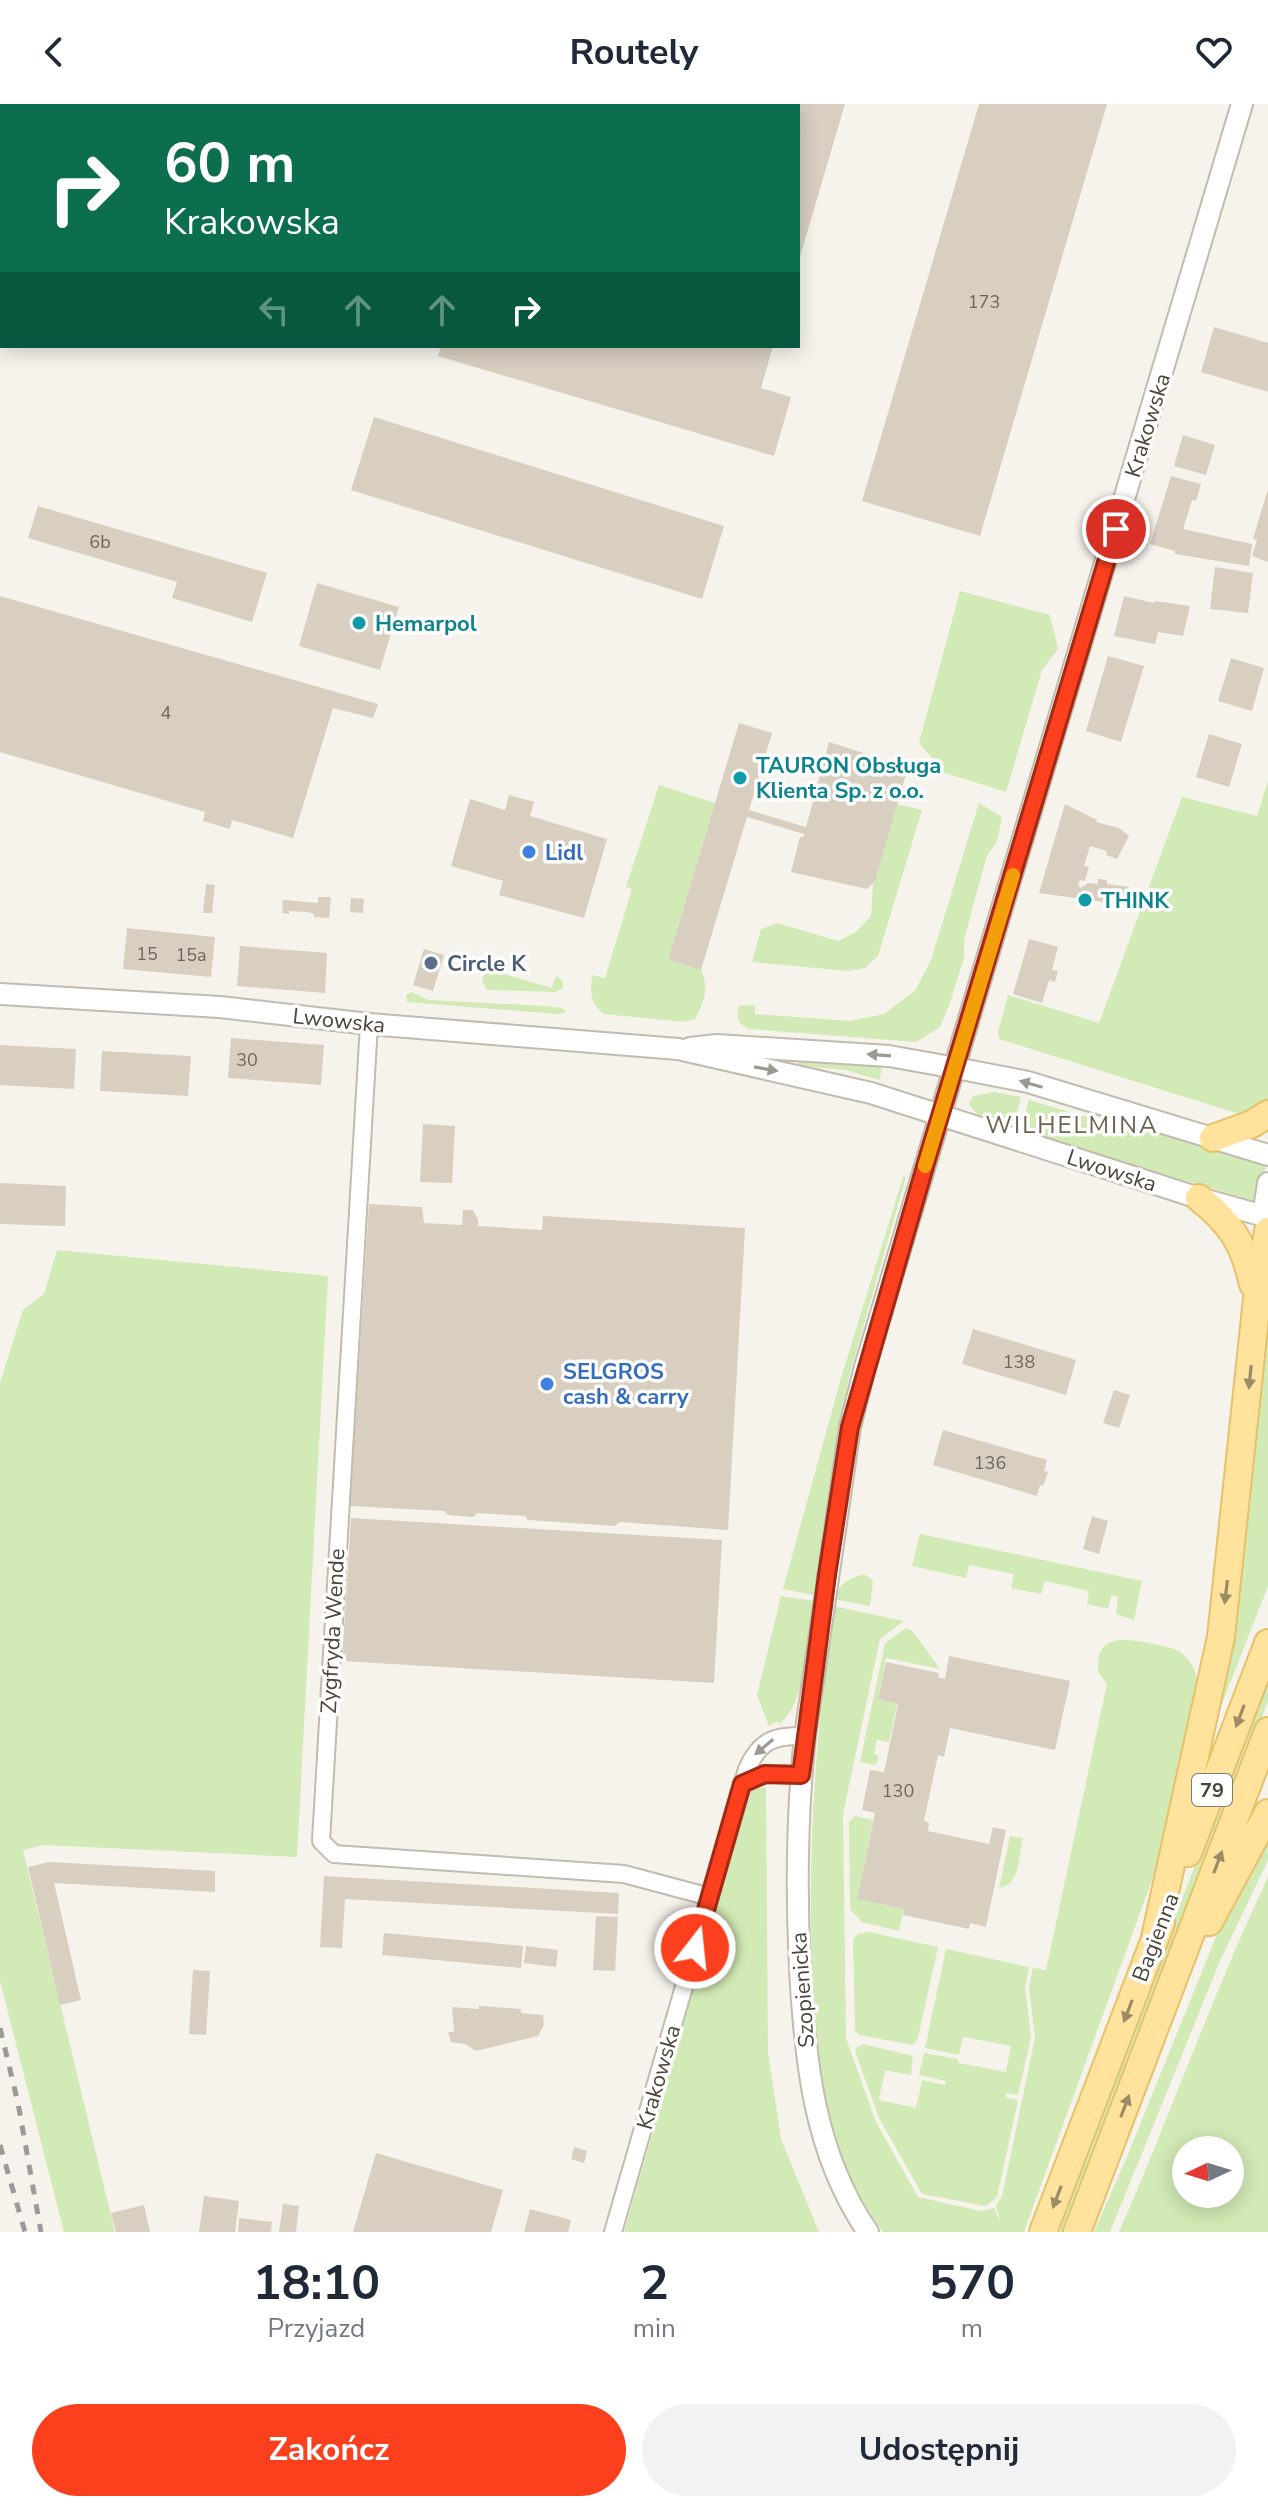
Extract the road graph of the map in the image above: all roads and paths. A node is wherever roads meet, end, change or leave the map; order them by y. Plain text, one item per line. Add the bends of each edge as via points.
1 (1242, 104) edge
2 (0, 994) edge
3 (369, 1024) junction
4 (678, 1049) junction
5 (956, 1068) junction
6 (1268, 1114) edge
7 (940, 1116) junction
8 (1213, 1138) junction
9 (1268, 1155) edge
10 (1268, 1183) edge
11 (1199, 1198) junction
12 (1268, 1211) edge
13 (1268, 1217) edge
14 (1268, 1231) edge
15 (1257, 1299) junction
16 (1268, 1643) edge
17 (1268, 1731) edge
18 (805, 1736) junction
19 (801, 1775) junction
20 (742, 1784) junction
21 (1268, 1813) edge
22 (710, 1897) junction
23 (1155, 1938) junction
24 (1160, 2013) junction
25 (613, 2232) edge
26 (868, 2232) edge
27 (1043, 2232) edge
28 (1077, 2232) edge

1 - 5 street, Krakowska
2 - 3 street, Lwowska via 220,1007
3 - 4 street, Lwowska
3 - 22 street, Zygfryda Wende via 321,1841 334,1854 624,1874
5 -> 4 street, Lwowska via 889,1056 717,1045
4 -> 7 street, Lwowska via 871,1093
5 - 7 street, Krakowska
8 -> 5 street, Lwowska via 1028,1082
6 - 8 main road
7 - 11 street, Lwowska
7 - 18 street via 850,1427
8 - 9 street, Lwowska
10 - 12 street
11 - 13 street, Lwowska
11 - 15 main road via 1239,1242
14 - 15 main road
15 -> 23 main road via 1221,1637
16 -> 23 main road, Bagienna / 79
24 -> 17 main road, Bagienna / 79
18 - 19 street, Szopienicka
18 -> 20 street, Krakowska via 769,1740 752,1759
19 - 20 street via 765,1774
19 - 26 street, Szopienicka via 796,1904 803,2032 827,2150
20 - 22 street, Krakowska
21 - 24 main road
22 - 25 street, Krakowska
23 -> 27 main road, Bagienna / 79
28 -> 24 main road, Bagienna / 79

